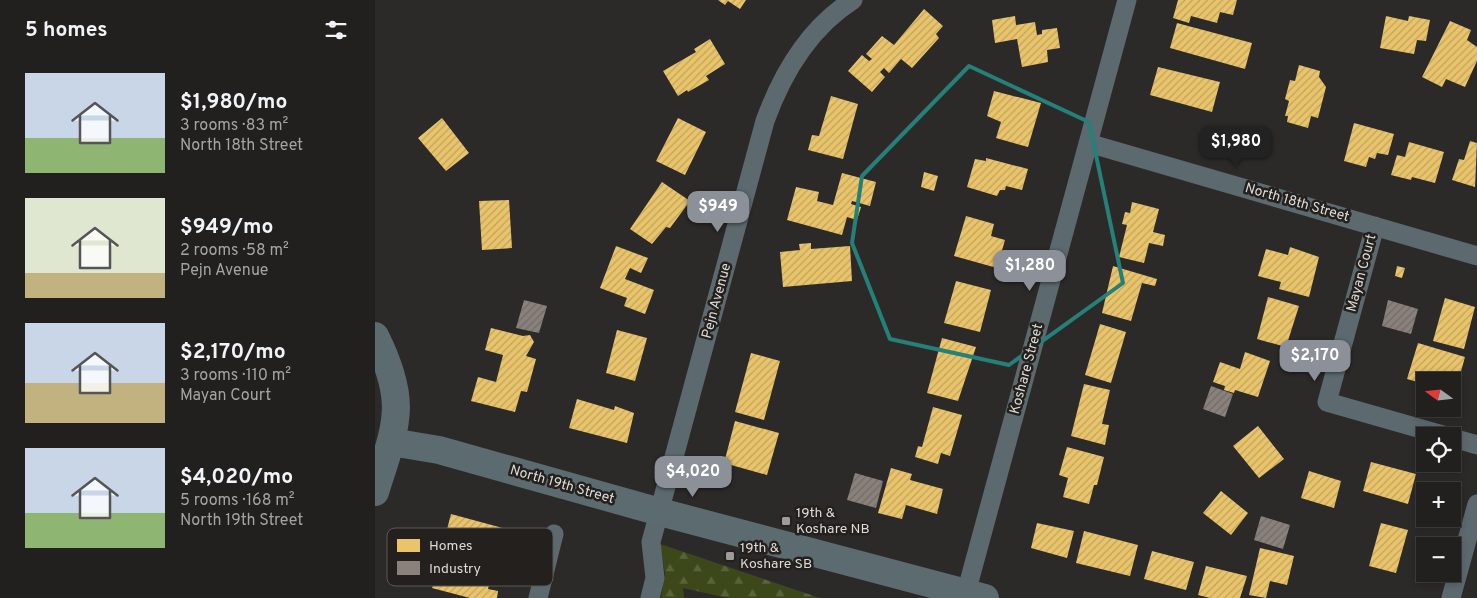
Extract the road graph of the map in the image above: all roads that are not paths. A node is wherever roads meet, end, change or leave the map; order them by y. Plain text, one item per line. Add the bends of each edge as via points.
1 (853, 0) edge
2 (1127, 0) edge
3 (1088, 143) junction
4 (1375, 226) junction
5 (1477, 256) edge
6 (375, 336) edge
7 (1416, 427) edge
8 (1461, 440) edge
9 (383, 442) edge
10 (1477, 445) edge
11 (375, 492) edge
12 (1477, 504) edge
13 (660, 512) junction
14 (554, 534) dead end
15 (553, 538) edge
16 (976, 595) edge
17 (650, 598) edge
18 (1451, 598) edge

1 - 13 street, Pejn Avenue via 825,23 804,47 775,92
2 - 3 street, Koshare Street
3 - 4 street, North 18th Street
3 - 16 street, Koshare Street
4 - 5 street, North 18th Street
4 - 7 street, Mayan Court via 1327,402
6 - 9 street via 396,396 397,410
8 - 10 street
9 - 11 street
9 - 13 street, North 19th Street via 439,450
12 - 18 street
13 - 16 street, North 19th Street
13 - 17 street, Pejn Avenue via 651,542 655,578
14 - 15 street

